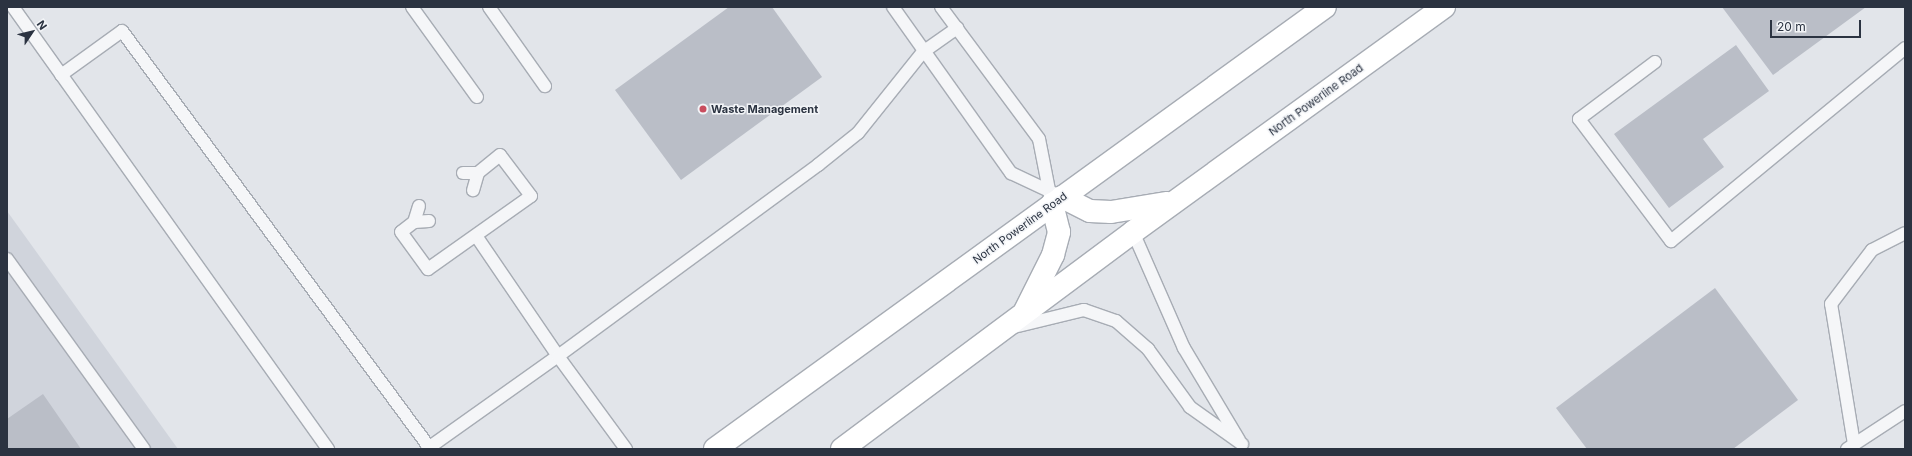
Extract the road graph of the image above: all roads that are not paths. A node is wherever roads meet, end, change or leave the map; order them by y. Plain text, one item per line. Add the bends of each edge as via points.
1 (13, 7) edge
2 (412, 7) edge
3 (489, 7) edge
4 (893, 7) edge
5 (941, 7) edge
6 (1325, 7) edge
7 (1444, 7) edge
8 (957, 28) junction
9 (1905, 48) edge
10 (923, 52) junction
11 (1655, 62) dead end
12 (61, 75) junction
13 (545, 86) dead end
14 (477, 98) dead end
15 (463, 173) dead end
16 (478, 173) junction
17 (474, 190) dead end
18 (1054, 197) junction
19 (1178, 201) junction
20 (420, 206) dead end
21 (429, 221) dead end
22 (414, 222) junction
23 (1133, 232) junction
24 (1905, 234) edge
25 (476, 236) junction
26 (7, 259) edge
27 (1022, 315) junction
28 (1004, 329) junction
29 (558, 356) junction
30 (1905, 410) edge
31 (1244, 447) edge
32 (1850, 447) edge
33 (428, 448) edge
34 (144, 449) edge
35 (328, 449) edge
36 (626, 449) edge
37 (716, 449) edge
38 (842, 449) edge

1 - 12 lane
2 - 14 lane
3 - 13 lane
4 - 10 lane
5 - 8 lane
6 - 18 main road, North Powerline Road
7 - 19 main road, North Powerline Road
8 - 10 lane
8 - 18 lane via 1039,138
9 - 11 lane via 1671,241 1579,119
10 - 18 lane via 1011,173
10 - 29 lane via 858,133
12 - 33 lane via 122,31
12 - 35 lane
15 - 16 lane
16 - 17 lane
16 - 25 lane via 500,155 530,196
18 - 19 main road via 1090,211 1111,212
18 - 27 main road via 1059,232 1053,255
18 - 37 main road, North Powerline Road
19 - 23 main road, North Powerline Road
20 - 22 lane
21 - 22 lane
22 - 25 lane via 401,232 428,269
23 - 27 main road, North Powerline Road
23 - 31 lane via 1184,348
24 - 32 lane via 1872,250 1831,304
25 - 29 lane
26 - 34 lane
27 - 28 main road, North Powerline Road
28 - 31 lane via 1084,310 1116,321 1148,349 1190,407
28 - 38 main road, North Powerline Road
29 - 33 lane
29 - 36 lane
30 - 32 lane

